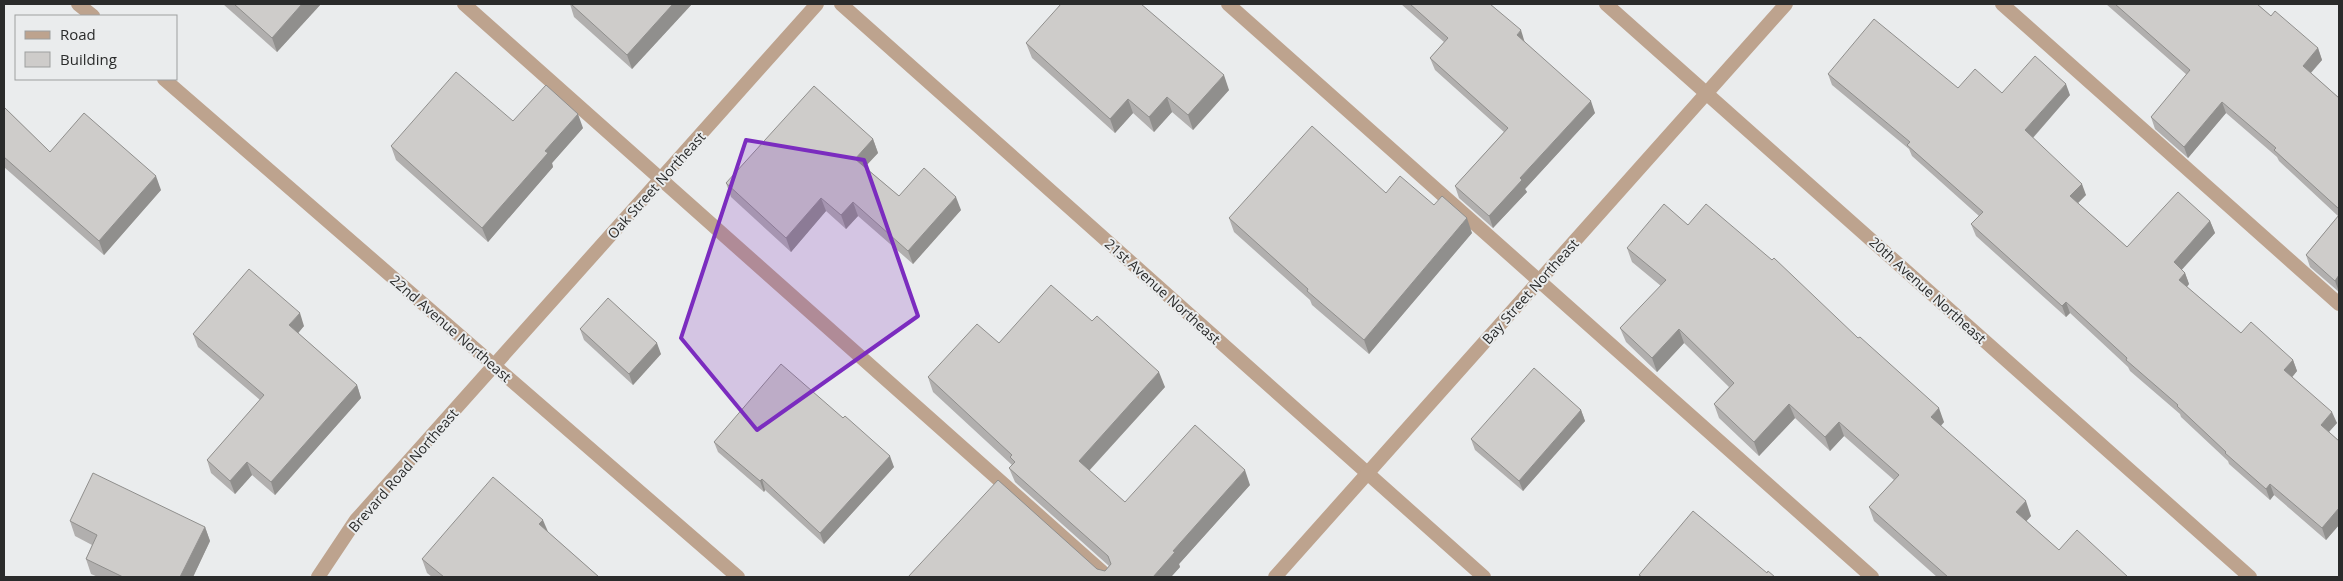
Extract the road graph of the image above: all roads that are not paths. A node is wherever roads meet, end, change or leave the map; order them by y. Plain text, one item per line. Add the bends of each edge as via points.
1 (78, 4) edge
2 (464, 4) edge
3 (817, 4) edge
4 (841, 4) edge
5 (1228, 4) edge
6 (1606, 4) edge
7 (1786, 4) edge
8 (2002, 4) edge
9 (92, 15) edge
10 (165, 80) edge
11 (1706, 93) junction
12 (661, 179) junction
13 (1539, 280) junction
14 (2339, 304) edge
15 (494, 366) junction
16 (1368, 474) junction
17 (318, 577) edge
18 (738, 577) edge
19 (1108, 577) edge
20 (1275, 577) edge
21 (1484, 577) edge
22 (1872, 577) edge
23 (2250, 577) edge

1 - 9 street
2 - 12 street
3 - 12 street, Oak Street Northeast
4 - 16 street, 21st Avenue Northeast
5 - 13 street
6 - 11 street, 20th Avenue Northeast
7 - 11 street, Bay Street Northeast
8 - 14 street
10 - 15 street, 22nd Avenue Northeast
11 - 13 street, Bay Street Northeast
11 - 23 street, 20th Avenue Northeast
12 - 15 street, Oak Street Northeast
12 - 19 street
13 - 16 street, Bay Street Northeast
13 - 22 street
15 - 17 street, Brevard Road Northeast via 356,520
15 - 18 street, 22nd Avenue Northeast
16 - 20 street, Bay Street Northeast
16 - 21 street, 21st Avenue Northeast

